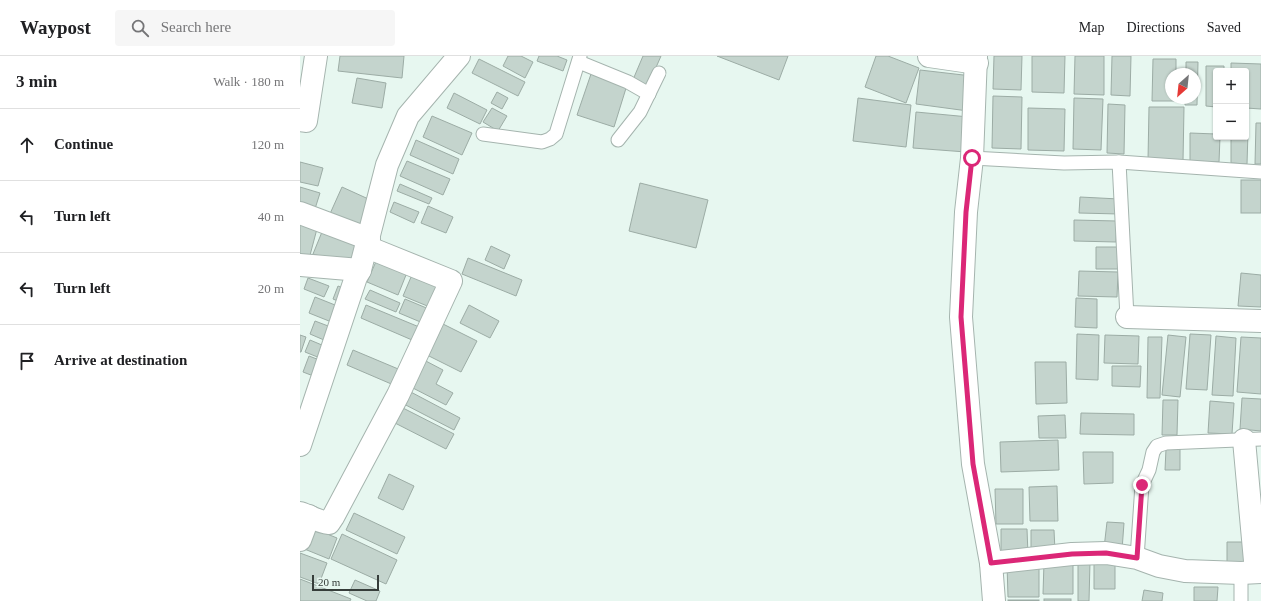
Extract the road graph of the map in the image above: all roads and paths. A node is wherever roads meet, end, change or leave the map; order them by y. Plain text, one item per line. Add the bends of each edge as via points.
1 (316, 56) edge
2 (459, 56) edge
3 (928, 56) edge
4 (580, 59) edge
5 (976, 60) edge
6 (659, 73) dead end
7 (649, 94) junction
8 (300, 120) edge
9 (484, 134) dead end
10 (618, 140) dead end
11 (972, 158) junction
12 (1119, 162) junction
13 (1261, 172) edge
14 (300, 213) edge
15 (368, 243) junction
16 (300, 265) edge
17 (360, 270) junction
18 (1127, 317) joint
19 (1261, 321) edge
20 (1253, 439) edge
21 (300, 445) edge
22 (305, 514) edge
23 (300, 540) edge
24 (1137, 558) junction
25 (991, 563) junction
26 (1252, 572) edge
27 (994, 601) edge
28 (1241, 601) edge

1 - 8 street via 306,121
2 - 15 street via 408,116 387,165
3 - 5 street
4 - 7 lane
4 - 9 lane via 556,134 550,139 542,142
5 - 11 street
6 - 7 lane
7 - 10 lane via 640,112
11 - 12 lane via 1064,163
11 - 25 street via 966,212 961,317 973,464
12 - 13 lane
12 - 18 lane
14 - 15 street
15 - 17 street
15 - 22 street via 451,281 398,395 333,517 328,523
16 - 17 street
17 - 21 street
18 - 19 street
20 - 24 lane via 1166,443 1157,446 1142,485
20 - 26 street
22 - 23 street
24 - 25 street via 1106,553 1072,554
24 - 26 street via 1185,571
25 - 27 street
26 - 28 lane

